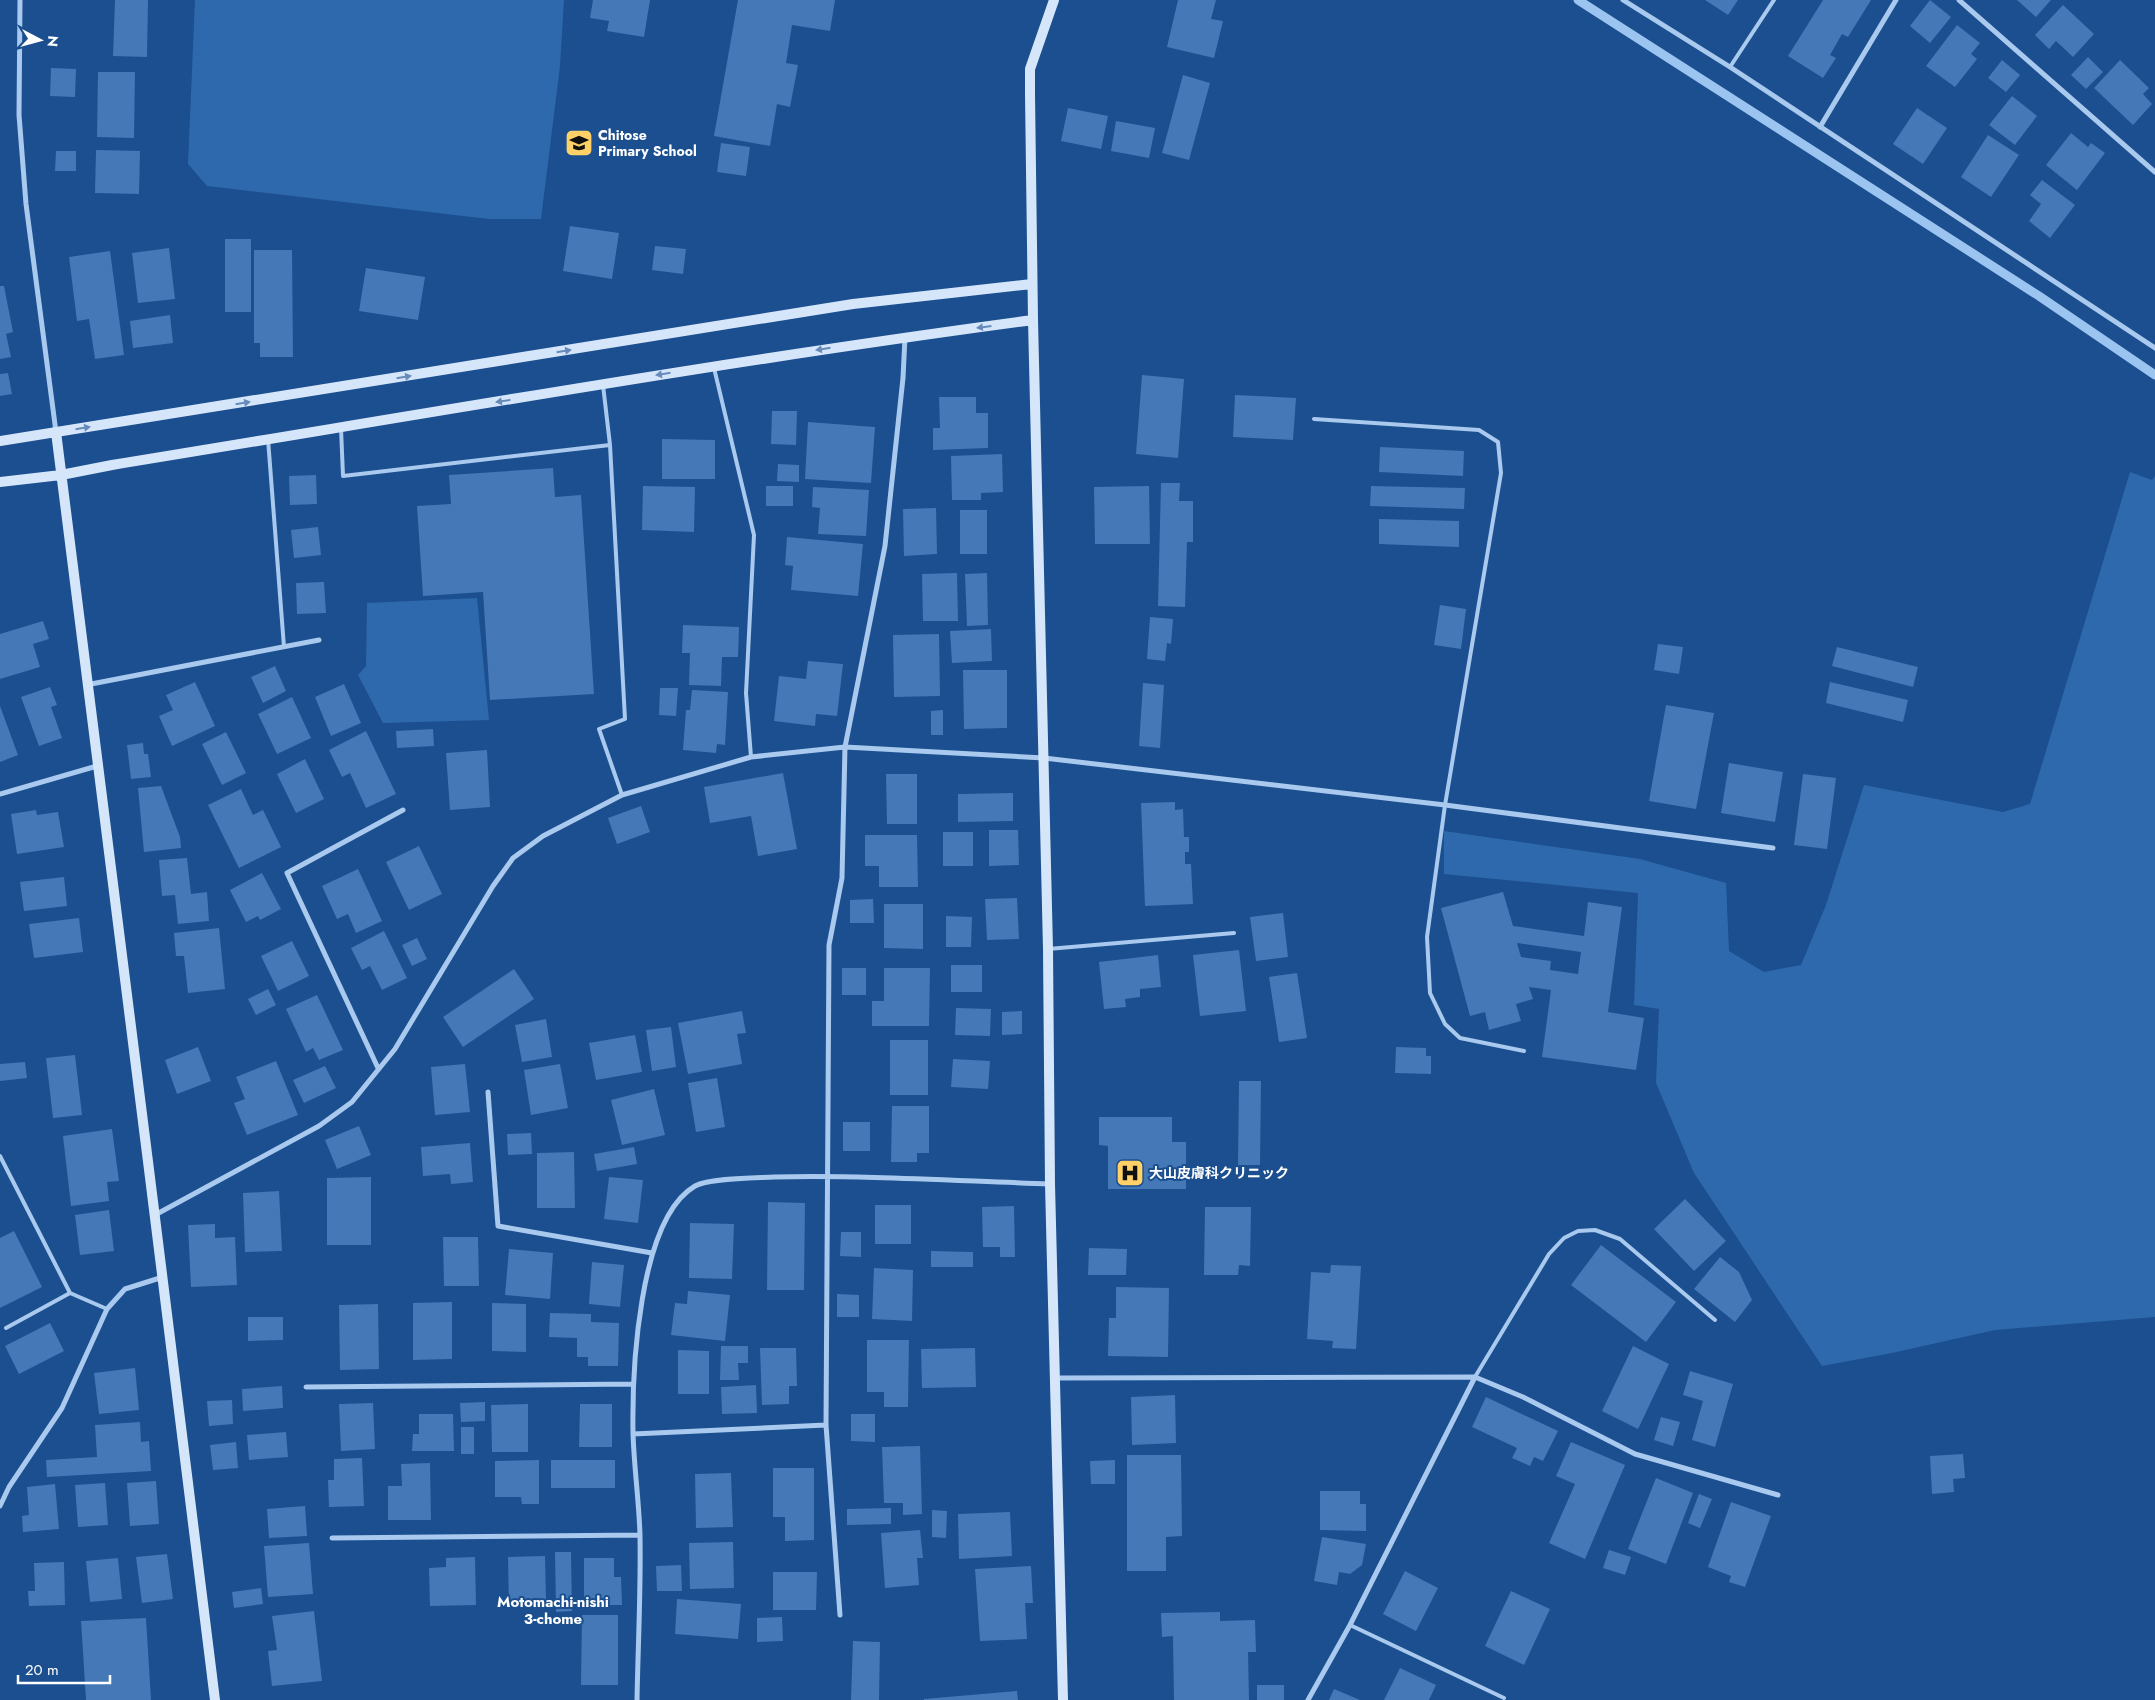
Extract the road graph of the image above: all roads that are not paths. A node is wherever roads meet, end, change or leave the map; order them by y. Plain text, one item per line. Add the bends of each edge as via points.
1 (20, 0) edge
2 (1054, 0) edge
3 (1623, 0) edge
4 (1774, 0) edge
5 (1896, 0) edge
6 (1959, 0) edge
7 (1730, 67) junction
8 (1820, 127) junction
9 (2155, 172) edge
10 (1032, 284) junction
11 (1033, 320) junction
12 (905, 337) junction
13 (2155, 348) edge
14 (713, 366) junction
15 (602, 384) junction
16 (1314, 419) dead end
17 (341, 428) junction
18 (56, 432) junction
19 (268, 440) junction
20 (0, 441) edge
21 (610, 444) junction
22 (61, 475) junction
23 (0, 482) edge
24 (318, 640) dead end
25 (284, 647) junction
26 (86, 685) junction
27 (845, 747) junction
28 (751, 756) junction
29 (1044, 758) junction
30 (97, 766) junction
31 (0, 794) edge
32 (622, 795) junction
33 (1445, 804) junction
34 (403, 810) dead end
35 (1773, 848) dead end
36 (1234, 932) dead end
37 (1048, 949) junction
38 (1524, 1051) dead end
39 (378, 1068) junction
40 (488, 1092) dead end
41 (0, 1156) edge
42 (826, 1176) junction
43 (1050, 1184) junction
44 (155, 1215) junction
45 (652, 1253) junction
46 (164, 1277) junction
47 (70, 1293) junction
48 (107, 1309) junction
49 (1715, 1320) dead end
50 (6, 1328) dead end
51 (1474, 1377) junction
52 (1056, 1378) junction
53 (633, 1384) junction
54 (306, 1387) dead end
55 (826, 1425) junction
56 (633, 1434) junction
57 (1778, 1495) dead end
58 (0, 1506) edge
59 (640, 1535) junction
60 (332, 1538) dead end
61 (840, 1615) dead end
62 (1350, 1626) junction
63 (1504, 1698) dead end
64 (215, 1700) edge
65 (637, 1700) edge
66 (1063, 1700) edge
67 (1308, 1700) edge

1 - 18 street via 18,115 26,204
2 - 10 street via 1030,69
3 - 7 street
4 - 7 lane
5 - 8 street
6 - 9 street
7 - 8 street
8 - 13 street
10 - 11 street
18 -> 10 street via 853,304
11 -> 12 street
11 - 29 street
12 -> 14 street
12 - 27 street via 885,546
14 -> 15 street
14 - 28 lane via 754,535 746,693
15 -> 17 street
15 - 21 lane
16 - 33 lane via 1479,430 1498,442 1501,473
17 - 19 street
17 - 21 lane via 343,476
18 - 20 street
18 - 22 street
19 - 22 street
19 - 25 lane
21 - 32 lane via 625,720 599,729
22 - 23 street
22 - 26 street
24 - 25 street
25 - 26 street
26 - 30 street
27 - 28 street
27 - 29 street
27 - 42 street via 842,878 830,946
28 - 32 street
29 - 33 street
29 - 37 street
30 - 31 street
30 - 44 street
32 - 39 street via 543,836 513,858 395,1049
33 - 35 street
33 - 38 lane via 1427,938 1430,993 1445,1024 1460,1038
34 - 39 street via 287,873
36 - 37 lane
37 - 43 street
39 - 44 street via 352,1102 319,1126
40 - 45 street via 498,1226
41 - 47 lane
42 - 43 street
42 - 45 street via 738,1178 696,1185 678,1200 660,1230
42 - 55 street
43 - 52 street
44 - 46 street
45 - 53 street via 639,1320
46 - 48 street via 125,1289
46 - 64 street
47 - 48 lane
47 - 50 lane
48 - 58 street via 62,1408 9,1487
49 - 51 lane via 1620,1239 1595,1230 1578,1231 1564,1238 1549,1254
51 - 52 street
51 - 57 street via 1523,1397 1635,1454
51 - 62 street
52 - 66 street
53 - 54 street
53 - 56 street
55 - 56 street
55 - 61 street
56 - 59 street
59 - 60 street
59 - 65 street
62 - 63 lane
62 - 67 street

